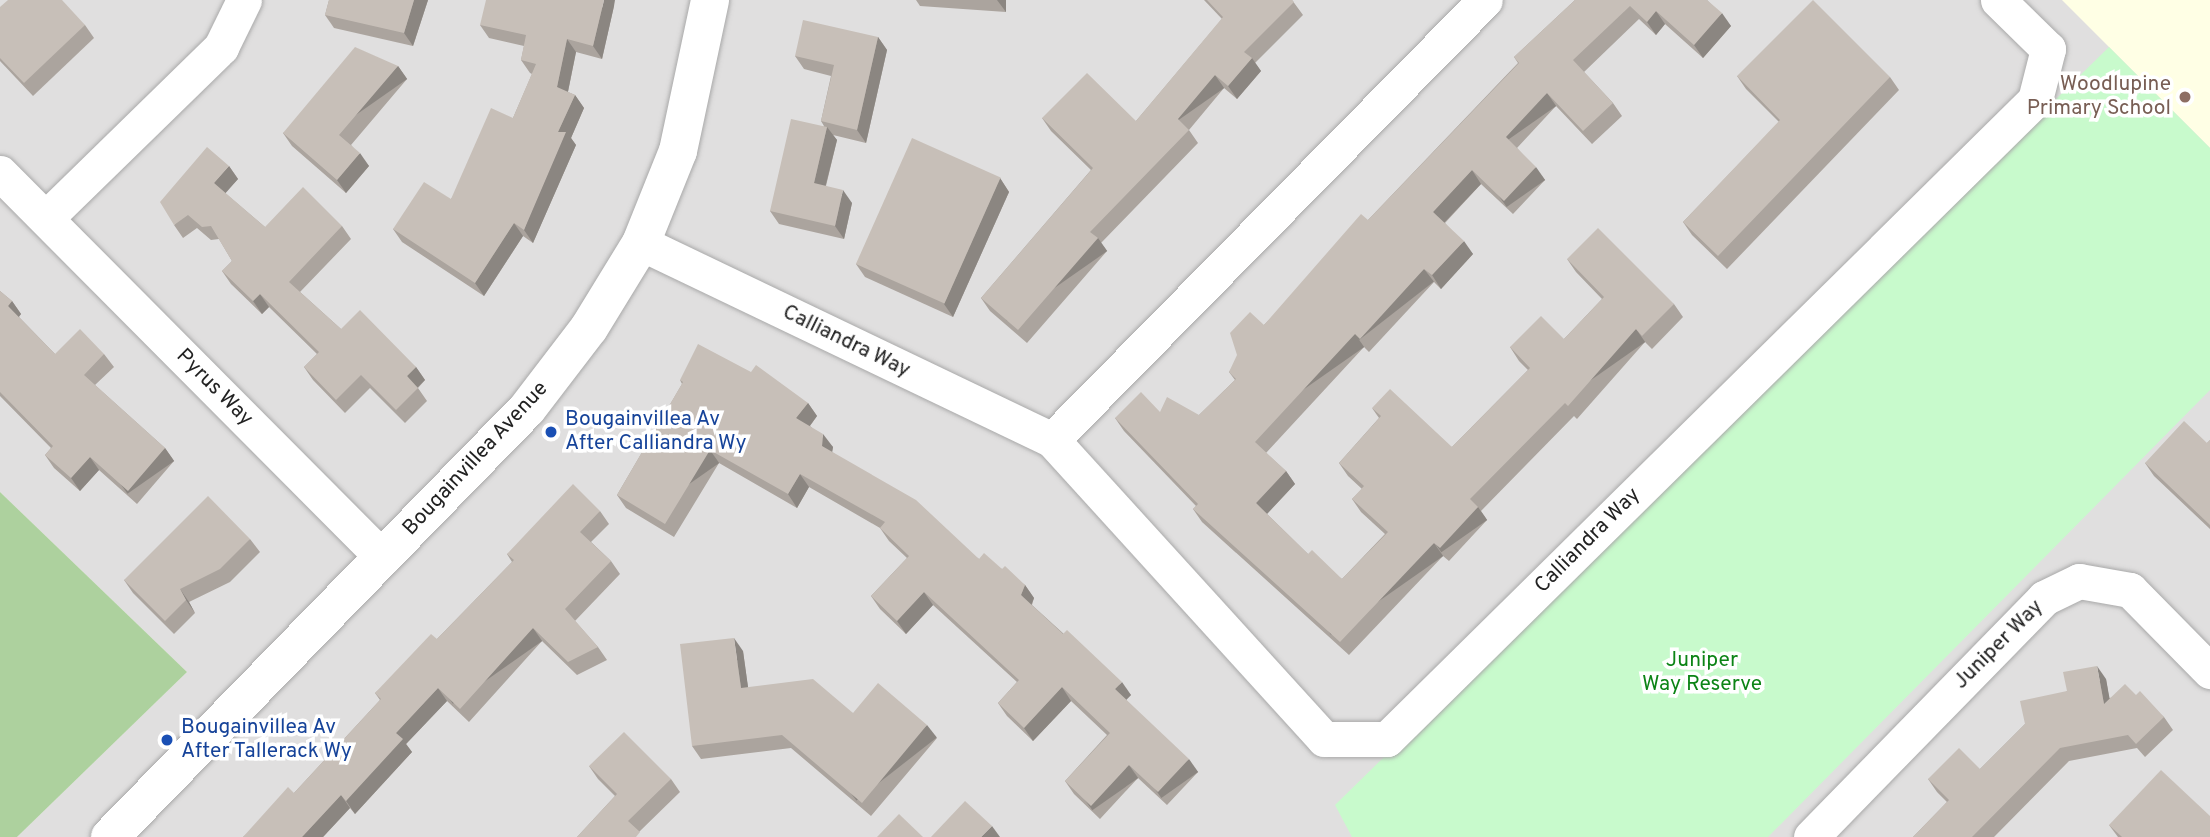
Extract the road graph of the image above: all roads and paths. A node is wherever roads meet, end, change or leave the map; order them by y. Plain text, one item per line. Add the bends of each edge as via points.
1 (244, 0) edge
2 (710, 0) edge
3 (1485, 0) edge
4 (1998, 0) edge
5 (0, 173) edge
6 (46, 218) junction
7 (641, 243) junction
8 (1052, 440) junction
9 (383, 558) junction
10 (2210, 671) edge
11 (110, 837) edge
12 (1811, 837) edge

1 - 6 street via 221,47
2 - 7 street, Bougainvillea Avenue via 690,110
3 - 8 street
4 - 8 street, Calliandra Way via 2048,50 2035,100 1387,739 1324,739
5 - 6 street, Pyrus Way
6 - 9 street, Pyrus Way
7 - 8 street, Calliandra Way
7 - 9 street, Bougainvillea Avenue via 589,328 542,390
9 - 11 street, Bougainvillea Avenue
10 - 12 street, Juniper Way via 2130,590 2079,581 2043,598

